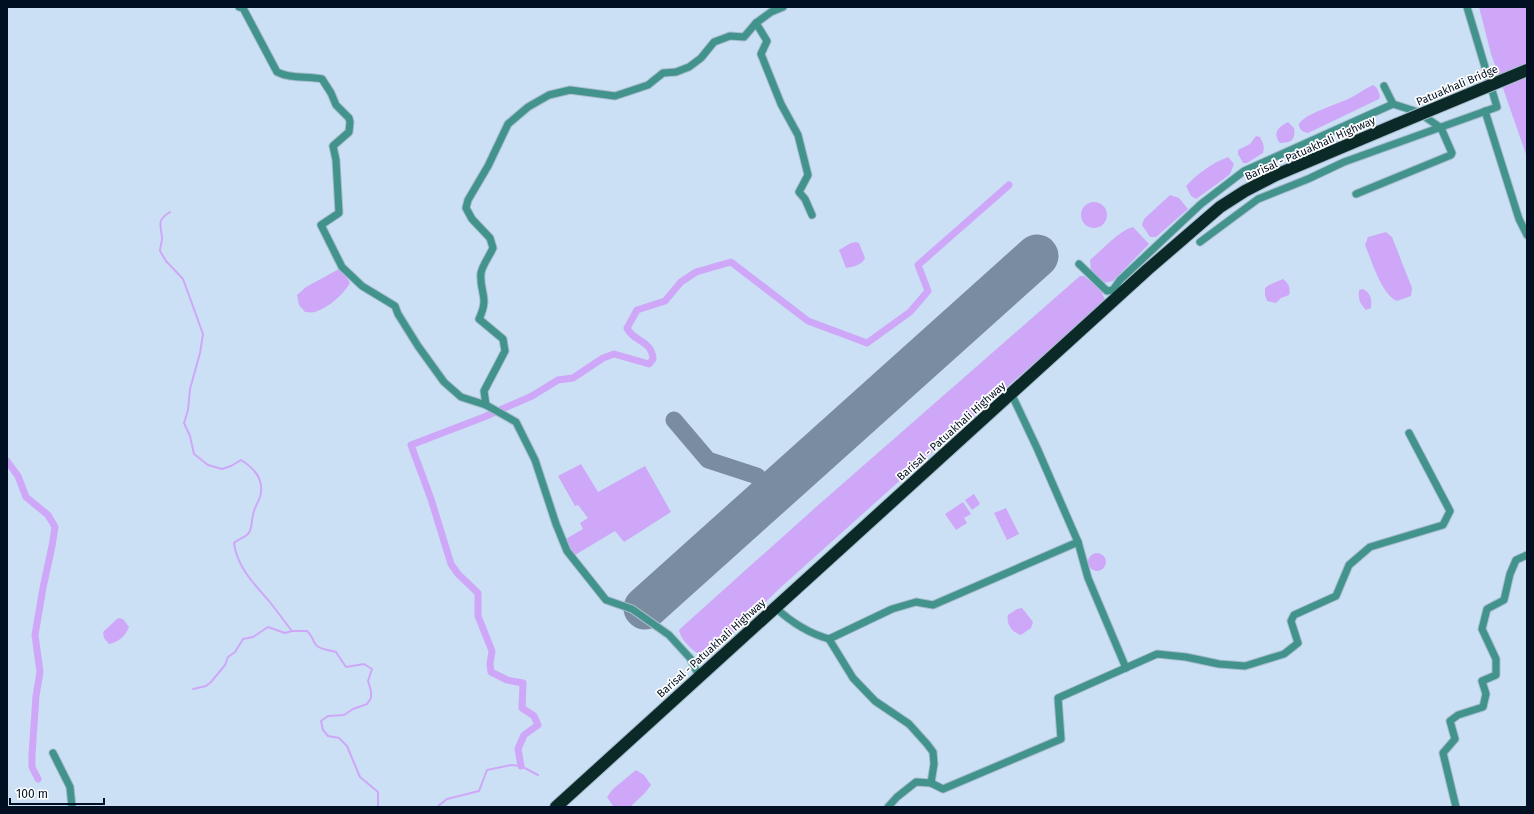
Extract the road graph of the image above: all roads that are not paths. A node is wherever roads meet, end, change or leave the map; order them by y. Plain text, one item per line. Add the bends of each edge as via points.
1 (238, 7) edge
2 (783, 7) edge
3 (1467, 7) edge
4 (756, 23) junction
5 (1527, 70) edge
6 (1384, 86) dead end
7 (1393, 104) junction
8 (1485, 111) junction
9 (1398, 124) joint
10 (1441, 128) junction
11 (1356, 194) dead end
12 (812, 215) dead end
13 (1527, 235) edge
14 (1200, 242) dead end
15 (1080, 264) dead end
16 (1011, 393) junction
17 (486, 405) junction
18 (1409, 433) dead end
19 (1078, 542) junction
20 (1527, 555) edge
21 (776, 608) junction
22 (828, 640) junction
23 (1126, 668) junction
24 (699, 676) junction
25 (53, 753) dead end
26 (930, 783) junction
27 (72, 807) edge
28 (556, 807) edge
29 (888, 807) edge
30 (1456, 807) edge

1 - 17 street via 243,8 276,72 286,76 322,79 336,105 349,118 349,132 333,146 340,213 321,225 342,267 362,286 395,306 418,346 444,382 461,397
2 - 4 street
3 - 8 street via 1497,107
4 - 12 street via 767,41 761,54 780,104 798,135 808,175 799,192
4 - 17 street via 744,37 730,36 714,42 701,58 689,66 676,72 663,73 648,85 615,96 570,90 549,95 508,124 466,208 472,219 490,238 493,248 481,272 485,297 484,309 479,319 503,339 505,351 484,391
5 - 9 highway, Patuakhali Bridge, bridge
6 - 7 street
7 - 10 street via 1418,112
7 - 15 street via 1244,171 1201,204 1120,280 1113,290 1108,291
8 - 10 street
8 - 13 street via 1519,218
9 - 16 highway, Barisal - Patuakhali Highway via 1276,175 1229,200 1180,240
10 - 11 street via 1451,155
10 - 14 street via 1344,162 1308,180 1258,199
16 - 19 street
16 - 21 highway, Barisal - Patuakhali Highway
17 - 24 street via 516,422 535,460 567,551 606,600 632,609 669,635 690,658
18 - 23 street via 1450,511 1443,525 1370,547 1350,565 1336,596 1294,615 1291,621 1298,643 1284,654 1245,666 1157,654
19 - 22 street via 933,605 916,602 892,608
19 - 23 street via 1088,578
20 - 30 street via 1516,560 1504,600 1487,609 1482,629 1496,659 1496,675 1482,681 1486,694 1483,707 1450,721 1455,738 1443,753
21 - 22 street via 801,628
21 - 24 highway, Barisal - Patuakhali Highway
22 - 26 street via 853,678 875,701 909,724 933,752 934,764
23 - 26 street via 1058,698 1061,739 943,789
24 - 28 highway, Barisal - Patuakhali Highway
25 - 27 street via 70,787
26 - 29 street via 916,782

